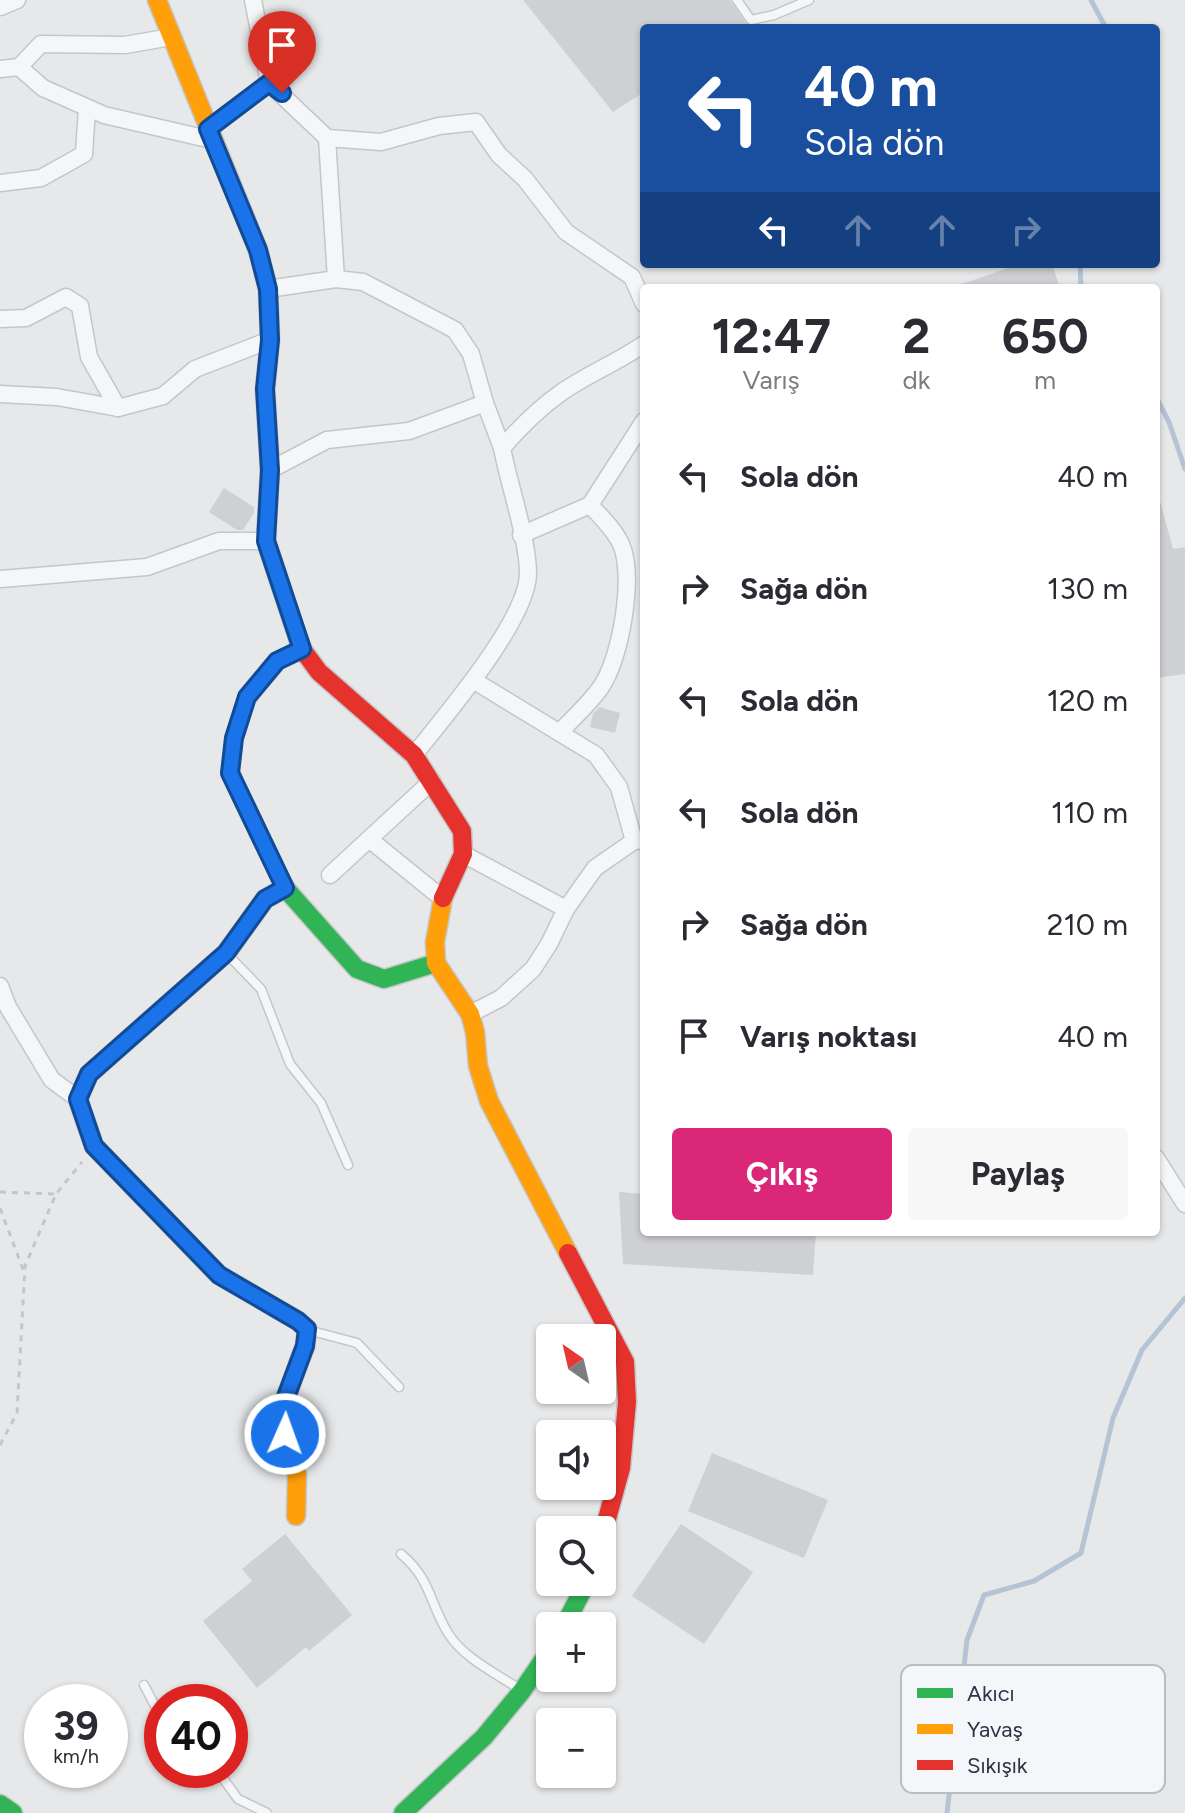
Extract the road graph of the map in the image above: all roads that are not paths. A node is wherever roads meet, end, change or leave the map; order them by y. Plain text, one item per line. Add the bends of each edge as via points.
1 (17, 0) edge
2 (157, 0) edge
3 (253, 0) edge
4 (737, 0) edge
5 (809, 0) edge
6 (0, 7) edge
7 (171, 37) junction
8 (19, 67) junction
9 (0, 69) edge
10 (269, 83) junction
11 (87, 108) junction
12 (210, 134) junction
13 (327, 138) junction
14 (0, 183) edge
15 (336, 279) junction
16 (268, 289) junction
17 (640, 295) edge
18 (0, 319) edge
19 (270, 340) junction
20 (640, 347) edge
21 (0, 394) edge
22 (485, 403) junction
23 (118, 408) junction
24 (640, 427) edge
25 (502, 448) junction
26 (270, 470) junction
27 (590, 505) junction
28 (521, 535) junction
29 (266, 541) junction
30 (1, 579) edge
31 (302, 649) junction
32 (473, 680) junction
33 (560, 732) junction
34 (414, 755) junction
35 (432, 781) junction
36 (369, 839) junction
37 (639, 840) edge
38 (463, 854) junction
39 (330, 875) dead end
40 (285, 888) junction
41 (443, 899) junction
42 (566, 909) junction
43 (226, 953) junction
44 (436, 963) junction
45 (0, 986) edge
46 (470, 1014) junction
47 (78, 1099) junction
48 (1160, 1164) edge
49 (348, 1165) dead end
50 (1185, 1204) edge
51 (307, 1329) junction
52 (399, 1387) dead end
53 (296, 1516) dead end
54 (608, 1516) edge
55 (401, 1554) dead end
56 (536, 1670) edge
57 (522, 1691) junction
58 (230, 1788) edge
59 (0, 1804) edge
60 (13, 1813) edge
61 (267, 1813) edge
62 (403, 1813) edge

1 - 6 street
2 - 7 street
3 - 10 street
4 - 5 lane via 751,20
7 - 8 street via 125,45 41,44
7 - 12 street
8 - 9 street
8 - 11 street via 43,88
10 - 12 street
10 - 13 street
11 - 12 street
11 - 14 street via 84,154 41,178
12 - 16 street via 258,250
13 - 15 street
13 - 17 street via 381,142 476,122 566,232 632,277
15 - 16 street
15 - 22 street via 363,282 455,330 471,354
16 - 19 street
18 - 23 street via 26,318 66,297 80,306 89,357
19 - 23 street via 195,369 163,396
19 - 26 street via 265,389
20 - 25 street via 564,390 529,417
21 - 23 street
22 - 25 street
22 - 26 street via 409,431 327,440
24 - 27 street
25 - 28 street
26 - 29 street
27 - 28 street
27 - 33 street via 621,544 628,576 624,610 602,686
28 - 32 street via 528,577 513,621
29 - 30 street via 219,541 147,567
29 - 31 street
31 - 34 street via 319,672
31 - 40 street via 277,661 247,697 230,773
32 - 33 street
32 - 34 street
33 - 37 street via 596,755 619,787
34 - 35 street
35 - 36 street
35 - 38 street via 462,831
36 - 39 street
36 - 41 street
37 - 42 street via 595,868
38 - 41 street
38 - 42 street
40 - 43 street via 265,899
40 - 44 street via 357,969 384,979
41 - 44 street
42 - 46 street via 533,969 501,998
43 - 47 street via 89,1074
43 - 49 lane via 261,989 290,1064 321,1103
44 - 46 street
45 - 47 street via 52,1080
46 - 54 street via 489,1101 625,1362 621,1468
47 - 51 street via 94,1146 219,1275
48 - 50 street
51 - 52 lane via 357,1343
51 - 53 street via 280,1413 297,1475
55 - 57 lane via 418,1568 462,1650
56 - 57 street
57 - 62 street via 484,1737
58 - 61 lane via 238,1799
59 - 60 street

